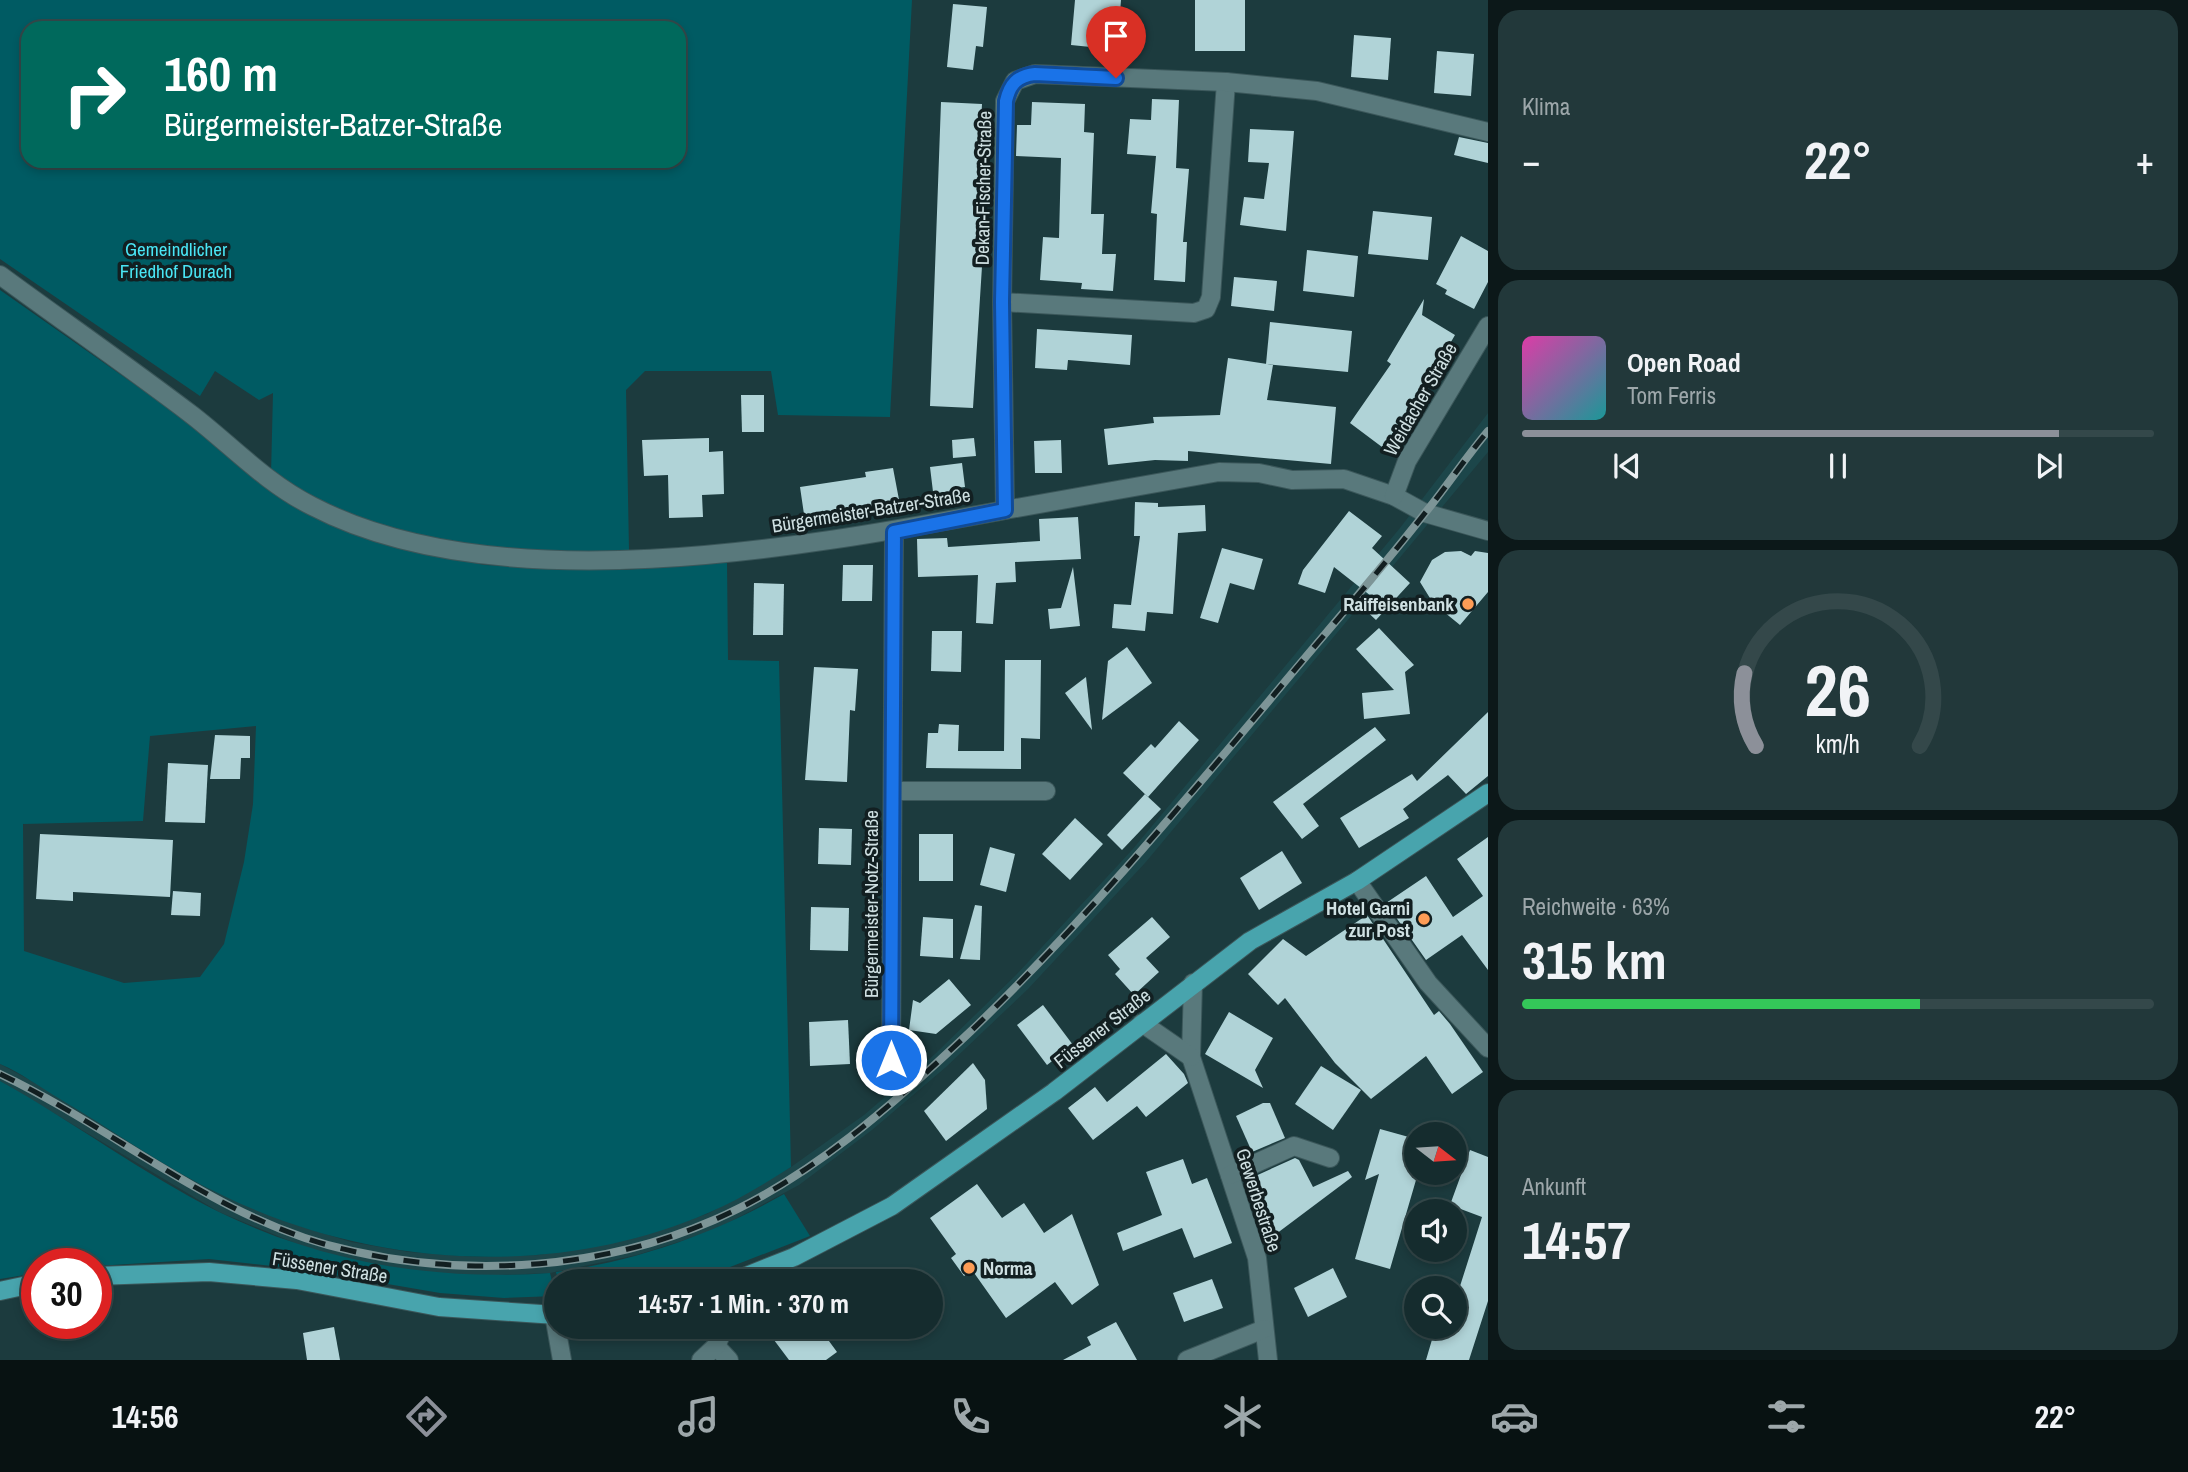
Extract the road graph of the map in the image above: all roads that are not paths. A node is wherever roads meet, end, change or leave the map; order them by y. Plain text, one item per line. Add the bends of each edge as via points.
1 (1226, 82) junction
2 (1488, 132) edge
3 (0, 275) edge
4 (1002, 302) junction
5 (1488, 326) edge
6 (1394, 496) junction
7 (1005, 510) junction
8 (1488, 531) edge
9 (894, 532) junction
10 (893, 791) junction
11 (1046, 791) dead end
12 (1488, 793) edge
13 (1357, 881) junction
14 (1193, 983) junction
15 (1142, 1023) junction
16 (1488, 1048) edge
17 (1191, 1057) junction
18 (891, 1060) dead end
19 (1330, 1158) dead end
20 (1230, 1175) junction
21 (764, 1269) edge
22 (112, 1276) edge
23 (21, 1286) edge
24 (0, 1291) edge
25 (544, 1314) edge
26 (1264, 1329) junction
27 (559, 1339) edge
28 (719, 1339) edge
29 (716, 1346) junction
30 (562, 1360) edge
31 (701, 1360) edge
32 (729, 1360) edge
33 (1187, 1360) edge
34 (1268, 1360) edge

1 - 2 street, Dekan-Fischer-Straße via 1317,91
1 - 4 street via 1211,297 1206,309 1194,313
1 - 4 street, Dekan-Fischer-Straße via 1035,74 1015,81 1006,101
3 - 9 street, Bürgermeister-Batzer-Straße via 194,417 276,485 314,508 396,539 485,556 600,561
4 - 7 street, Dekan-Fischer-Straße
5 - 6 street, Weidacher Straße via 1407,461
6 - 7 street, Bürgermeister-Batzer-Straße via 1344,479 1292,480 1219,472
6 - 8 street, Bürgermeister-Batzer-Straße via 1426,513
7 - 9 street, Bürgermeister-Batzer-Straße
9 - 10 street, Bürgermeister-Notz-Straße
10 - 11 street, Bürgermeister-Notz-Straße
10 - 18 street, Bürgermeister-Notz-Straße
12 - 13 main road, Füssener Straße
13 - 14 main road, Füssener Straße via 1250,941
13 - 16 street via 1428,983
14 - 15 main road, Füssener Straße
14 - 17 street, Gewerbestraße
15 - 17 street
15 - 21 main road, Füssener Straße via 1054,1092 892,1206
17 - 20 street, Gewerbestraße
19 - 20 street via 1294,1146
20 - 26 street, Gewerbestraße via 1257,1258
22 - 25 main road, Füssener Straße via 221,1273 297,1280 439,1307
23 - 24 main road
26 - 33 street
26 - 34 street, Gewerbestraße
27 - 30 street
28 - 29 street
29 - 31 street
29 - 32 street

